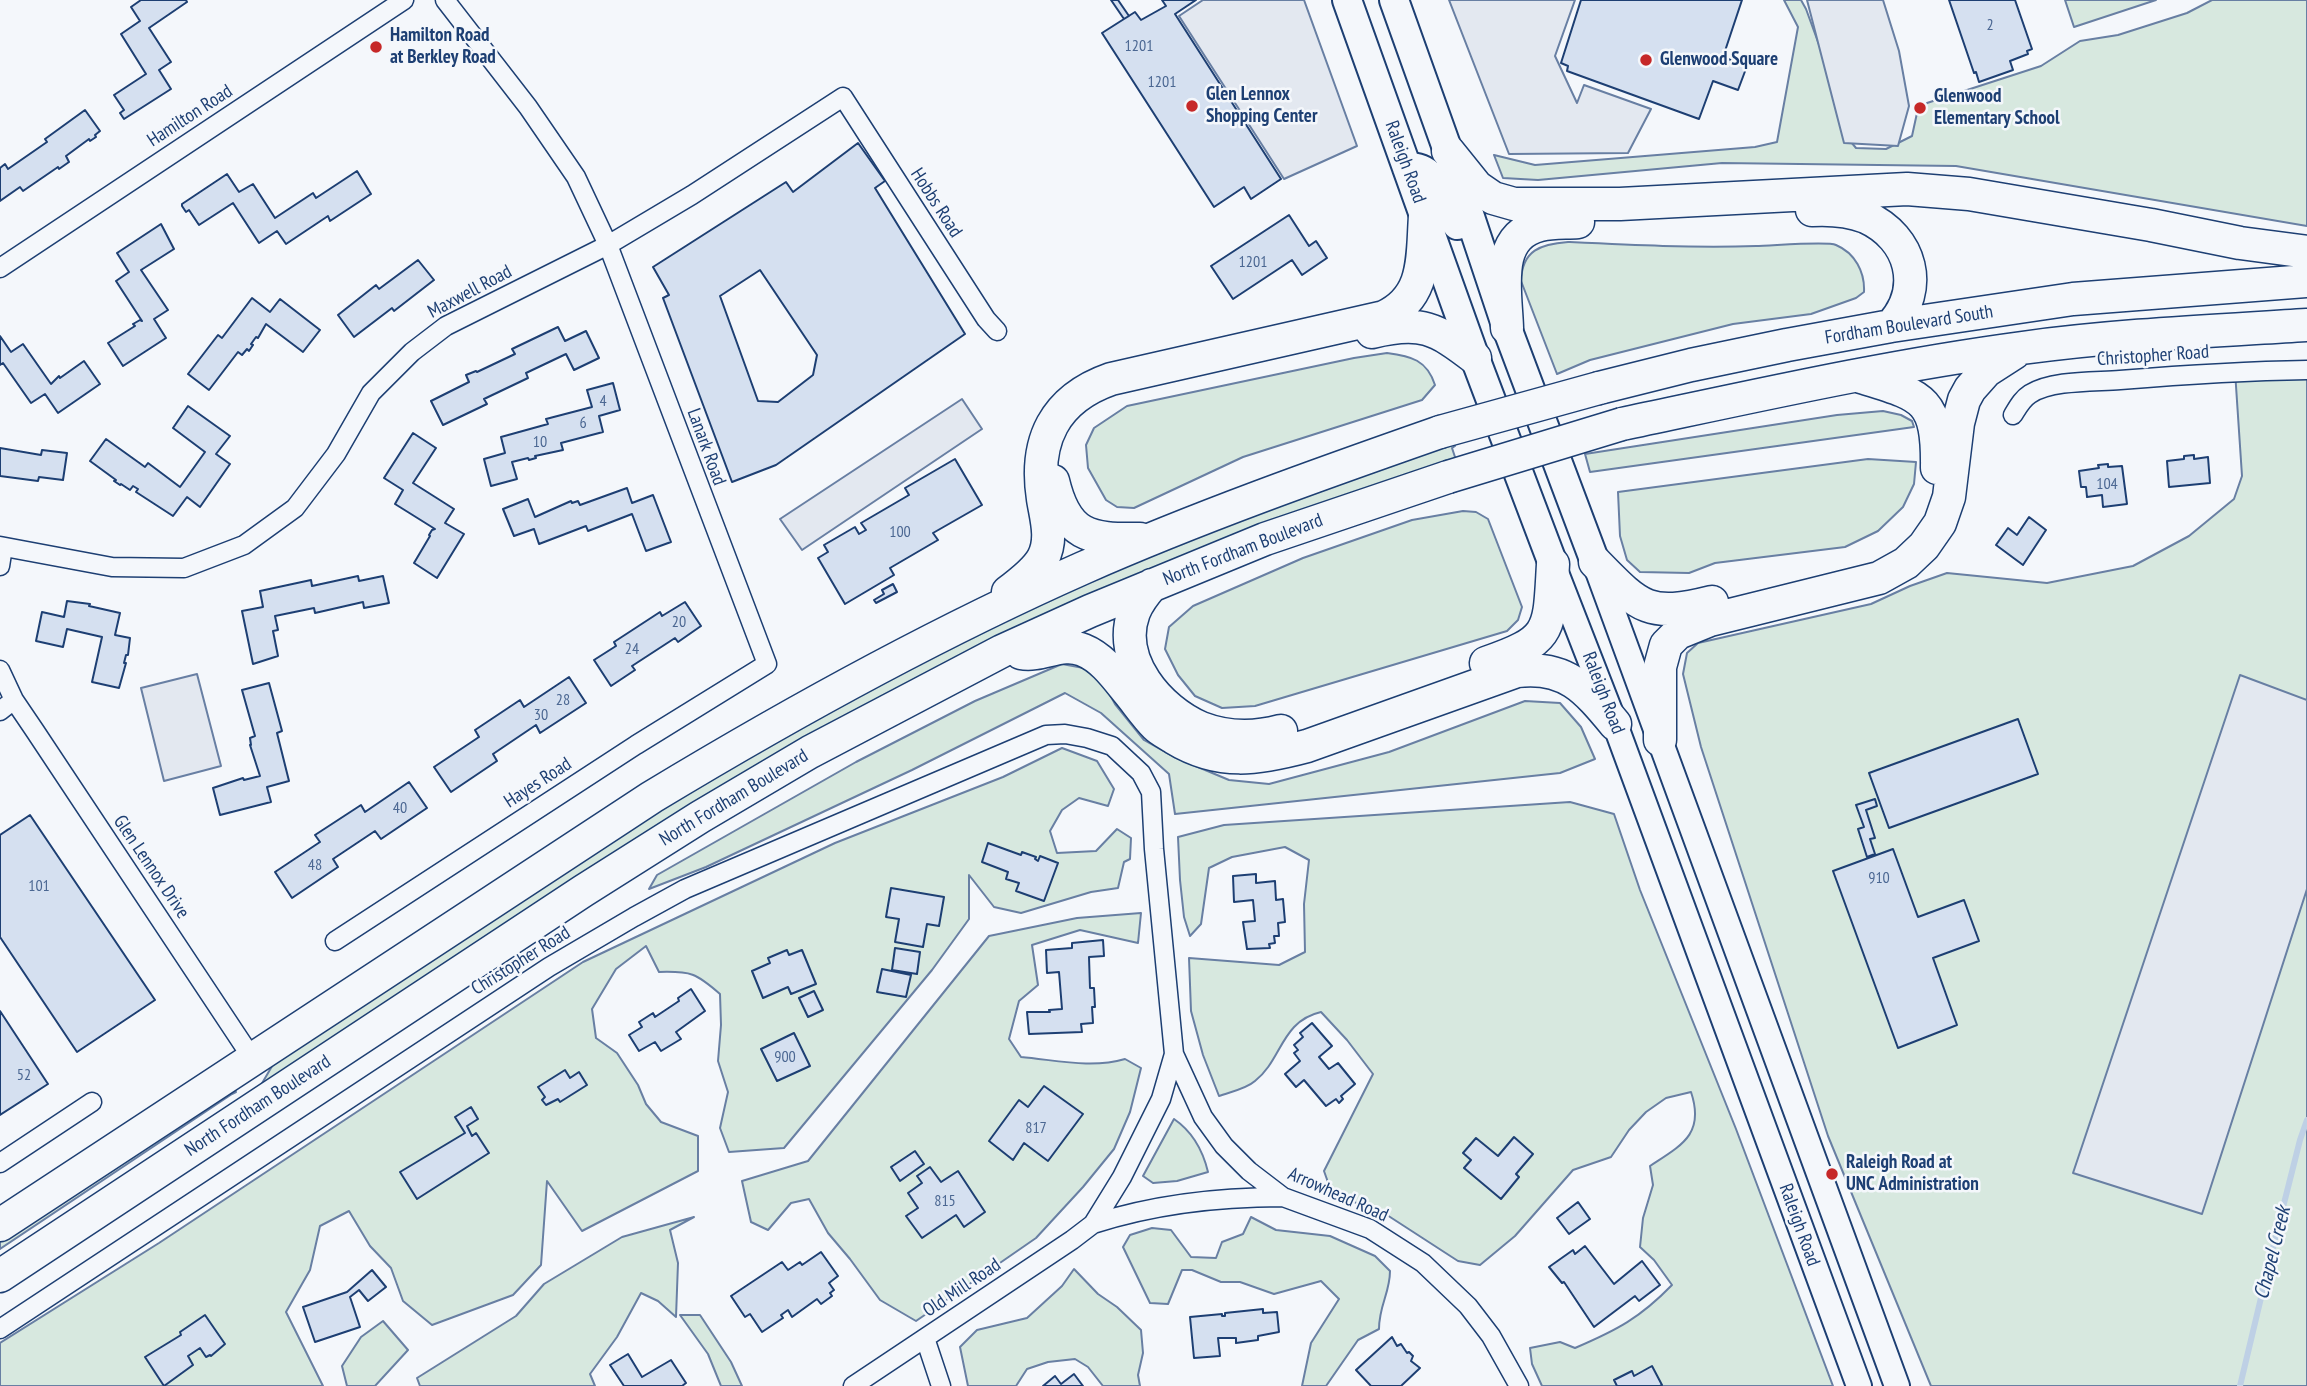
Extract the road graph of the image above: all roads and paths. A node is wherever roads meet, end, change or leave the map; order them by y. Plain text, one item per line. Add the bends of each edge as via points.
1 (404, 0) edge
2 (445, 0) edge
3 (1347, 0) edge
4 (1394, 0) edge
5 (843, 97) joint
6 (1448, 151) junction
7 (1407, 168) junction
8 (1425, 216) junction
9 (608, 245) junction
10 (2307, 252) edge
11 (0, 268) edge
12 (2307, 281) edge
13 (2307, 325) edge
14 (1891, 326) junction
15 (1507, 328) junction
16 (997, 331) dead end
17 (2021, 348) junction
18 (1475, 358) junction
19 (2307, 370) edge
20 (1853, 374) junction
21 (2013, 415) dead end
22 (1535, 451) joint
23 (1152, 539) junction
24 (2, 547) edge
25 (1595, 562) junction
26 (1553, 564) junction
27 (0, 566) edge
28 (1152, 585) junction
29 (958, 627) junction
30 (1002, 651) junction
31 (767, 664) joint
32 (0, 670) edge
33 (7, 705) edge
34 (1615, 724) junction
35 (1660, 740) junction
36 (1112, 746) joint
37 (335, 941) dead end
38 (1174, 1054) junction
39 (252, 1058) junction
40 (92, 1102) dead end
41 (0, 1163) edge
42 (1283, 1197) junction
43 (91, 1215) junction
44 (1093, 1224) junction
45 (0, 1225) edge
46 (0, 1276) edge
47 (0, 1329) edge
48 (926, 1338) junction
49 (853, 1386) edge
50 (941, 1386) edge
51 (1519, 1386) edge
52 (1859, 1386) edge
53 (1897, 1386) edge

1 - 11 street, Hamilton Road
2 - 9 street, Lanark Road via 576,177
3 - 7 main road, Raleigh Road
4 - 6 main road, Raleigh Road
5 - 9 street, Maxwell Road
5 - 16 street, Hobbs Road
6 - 10 highway via 1478,187 1493,198 1514,204 1620,204 1907,189 1969,194
6 - 15 main road, Raleigh Road
7 - 8 main road, Raleigh Road
7 - 15 main road via 1422,169 1438,184
8 - 18 main road, Raleigh Road
8 - 29 highway via 1418,283 1394,312 1111,379 1072,400 1051,424 1042,447 1041,487 1048,526 1044,557 1014,588
9 - 24 street, Maxwell Road via 446,326 412,352 370,393 336,454 295,508 244,544 184,568 112,566
9 - 31 street, Lanark Road
12 - 14 highway, Fordham Boulevard South via 2073,299
13 - 17 highway, Fordham Boulevard South
14 - 15 highway via 1909,297 1911,268 1905,253 1887,231 1867,218 1835,208 1543,224 1528,229 1508,250 1504,267
14 - 23 highway, Fordham Boulevard South, bridge via 1703,362 1440,432
15 - 25 main road, Raleigh Road
17 - 20 highway, Fordham Boulevard South
17 - 35 highway via 1986,371 1964,400 1949,497 1940,523 1924,546 1879,578 1710,620 1678,633 1664,650 1660,667
18 - 23 highway via 1426,327 1399,326 1105,397 1072,420 1061,437 1053,465 1055,491 1066,515 1085,533 1107,540
18 - 26 main road, Raleigh Road
19 - 21 street, Christopher Road via 2073,383 2031,394
20 - 22 highway, Fordham Boulevard South, bridge via 1622,425
20 - 25 highway via 1917,397 1935,422 1937,474 1932,501 1919,527 1898,547 1859,566 1675,610 1638,601
22 - 28 highway, North Fordham Boulevard, bridge via 1265,539
23 - 29 highway
24 - 27 street
25 - 35 main road, Raleigh Road
26 - 28 highway via 1550,616 1540,635 1523,650 1335,714 1241,737 1203,729 1175,713 1147,684 1130,650 1130,638 1134,611
26 - 34 main road, Raleigh Road
28 - 30 highway, North Fordham Boulevard
29 - 39 highway via 806,706 663,791
30 - 34 highway via 1033,655 1068,647 1083,650 1103,662 1157,727 1215,757 1245,759 1297,749 1526,670 1555,672 1577,683
30 - 43 highway, North Fordham Boulevard via 810,752 700,817
31 - 37 street, Hayes Road
32 - 33 street, Glen Lennox Drive
33 - 39 street, Glen Lennox Drive
34 - 52 main road, Raleigh Road
35 - 53 main road, Raleigh Road
36 - 38 street, Arrowhead Road via 1142,774 1151,792
36 - 47 street, Christopher Road via 1065,734 1046,735 685,889 549,967
38 - 42 street, Arrowhead Road via 1203,1117 1224,1146
38 - 44 street, Old Mill Road via 1146,1132
39 - 43 highway via 254,1079 249,1088 101,1189
39 - 45 highway
40 - 41 street
42 - 44 street, Old Mill Road via 1163,1205
42 - 51 street, Arrowhead Road via 1370,1230 1423,1263 1468,1306
43 - 46 highway, North Fordham Boulevard
44 - 48 street, Old Mill Road
48 - 49 street, Old Mill Road
48 - 50 street

